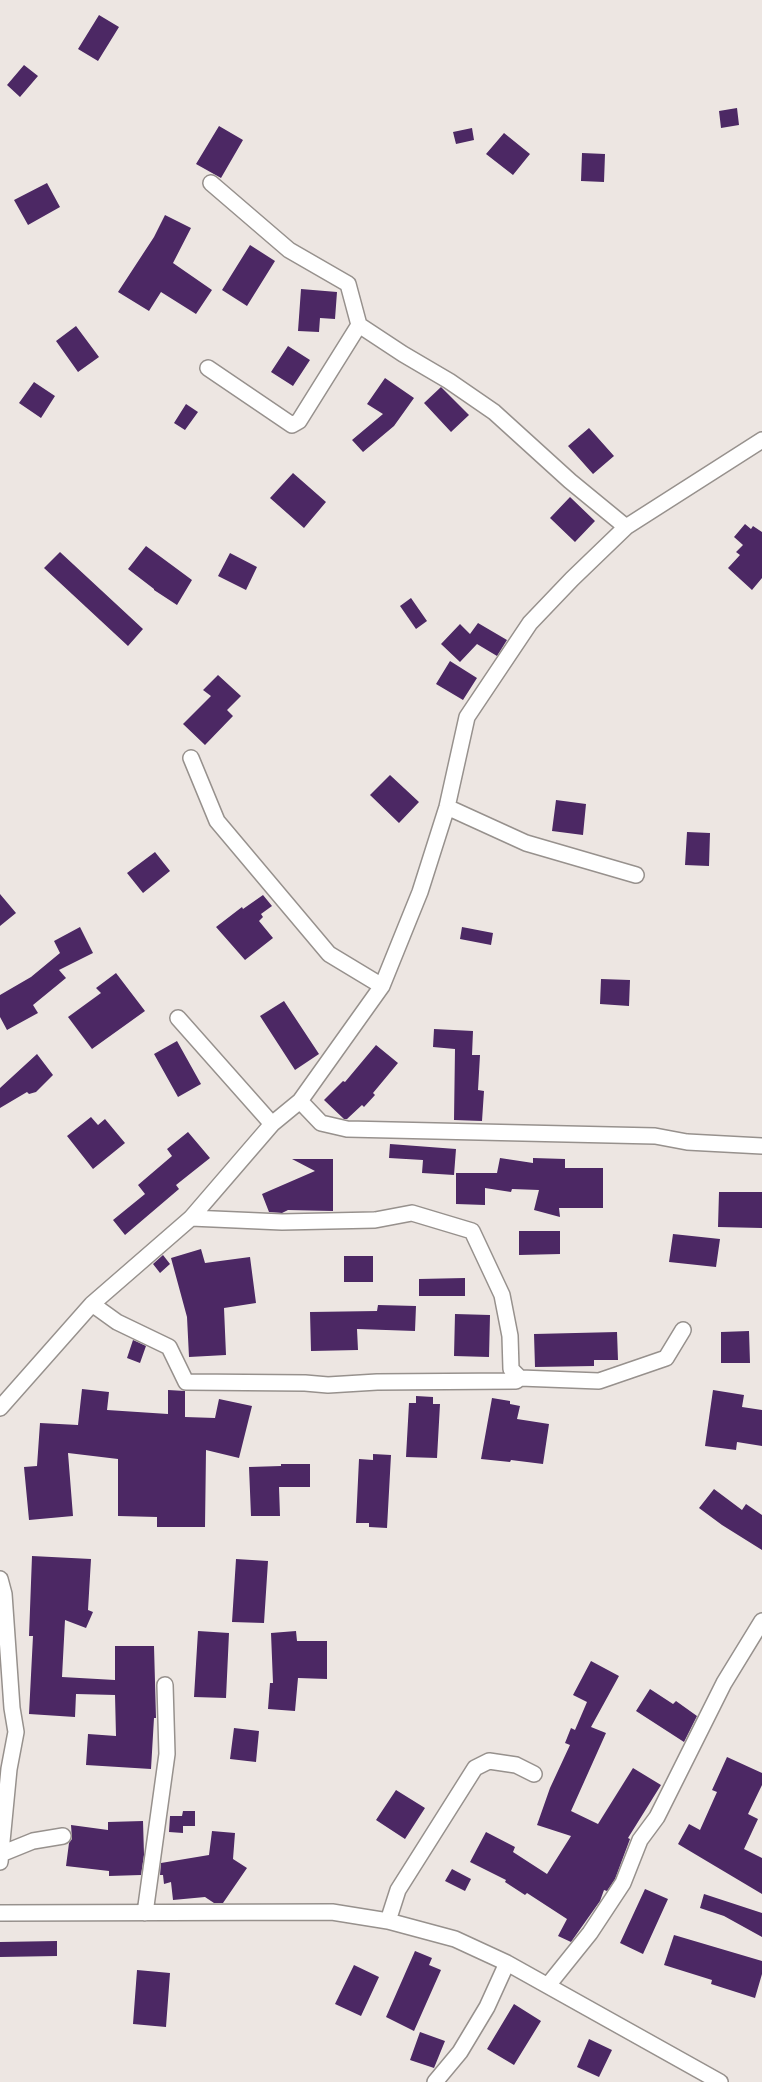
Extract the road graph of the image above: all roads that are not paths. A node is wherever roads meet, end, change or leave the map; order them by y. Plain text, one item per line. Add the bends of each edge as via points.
1 (211, 183) dead end
2 (359, 325) junction
3 (208, 368) dead end
4 (762, 440) edge
5 (626, 527) junction
6 (191, 758) dead end
7 (447, 807) junction
8 (636, 875) dead end
9 (382, 986) junction
10 (178, 1018) dead end
11 (300, 1101) junction
12 (272, 1124) junction
13 (762, 1146) edge
14 (191, 1218) junction
15 (92, 1304) junction
16 (683, 1330) dead end
17 (520, 1378) junction
18 (0, 1408) edge
19 (0, 1579) edge
20 (762, 1621) edge
21 (165, 1685) dead end
22 (534, 1774) dead end
23 (63, 1836) dead end
24 (0, 1858) edge
25 (145, 1913) junction
26 (0, 1914) edge
27 (388, 1921) junction
28 (507, 1963) junction
29 (549, 1984) junction
30 (435, 2082) edge
31 (720, 2082) edge

1 - 2 street via 289,250 348,284
2 - 3 street via 299,421 292,425
2 - 5 street via 494,412
4 - 5 street
5 - 7 street via 530,623 467,717
6 - 9 street via 217,821 329,954
7 - 8 street via 526,843
7 - 9 street via 420,892
9 - 11 street
10 - 12 street
11 - 12 street
11 - 13 street via 321,1123 347,1129 655,1136 687,1142
12 - 14 street
14 - 15 street
14 - 17 street via 282,1222 375,1220 412,1213 472,1231 502,1295 510,1336 511,1369
15 - 17 street via 117,1322 169,1347 186,1382 328,1385 516,1381
15 - 18 street
16 - 17 street via 666,1358 599,1381
19 - 24 street via 16,1732
20 - 29 street via 724,1684 658,1817 640,1840 624,1883 590,1933
21 - 25 street via 167,1754
22 - 27 street via 516,1765 489,1761 475,1768 398,1890
23 - 24 street via 33,1841
25 - 26 street
25 - 27 street via 332,1912
27 - 28 street via 455,1939
28 - 29 street
28 - 30 street via 460,2052
29 - 31 street

